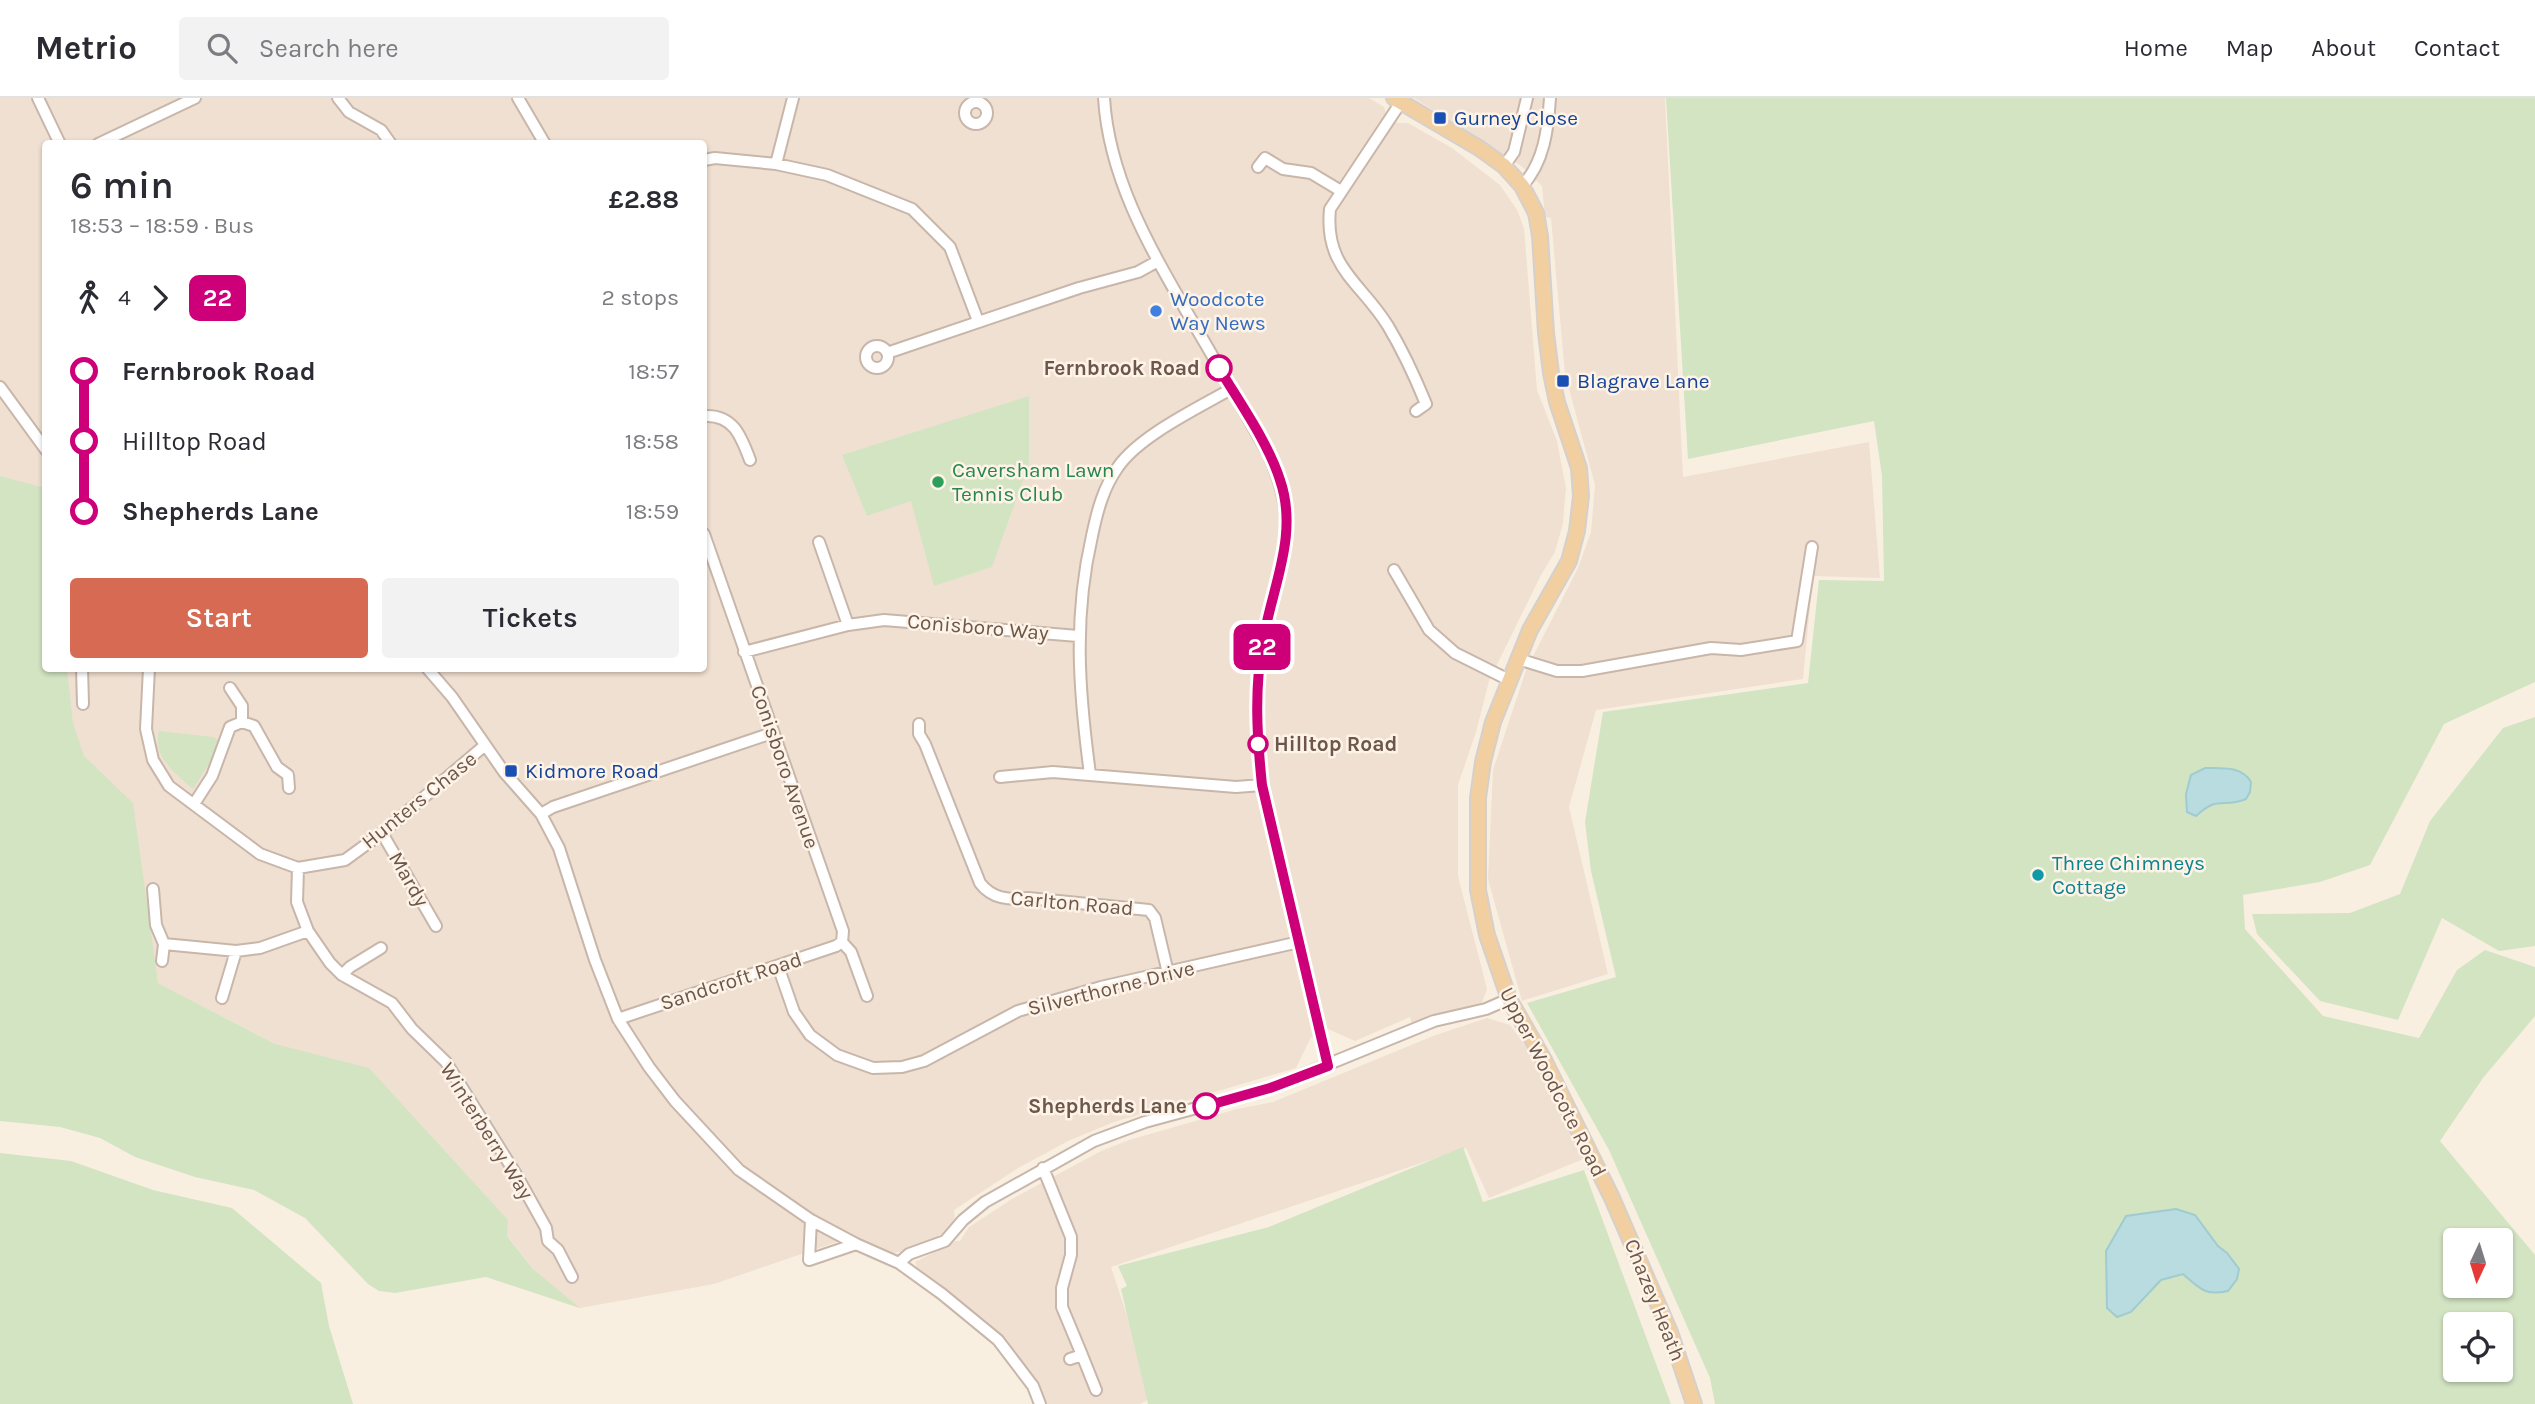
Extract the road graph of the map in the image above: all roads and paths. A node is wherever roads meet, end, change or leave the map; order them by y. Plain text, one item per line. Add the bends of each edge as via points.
1 (38, 98) edge
2 (195, 98) edge
3 (338, 98) edge
4 (518, 98) edge
5 (793, 98) edge
6 (1104, 98) edge
7 (1528, 98) edge
8 (1550, 98) edge
9 (1398, 100) edge
10 (58, 140) edge
11 (106, 140) edge
12 (388, 140) edge
13 (543, 140) edge
14 (1264, 158) dead end
15 (707, 159) edge
16 (776, 164) junction
17 (1504, 166) junction
18 (1522, 186) junction
19 (1341, 191) junction
20 (1158, 261) junction
21 (978, 321) junction
22 (887, 353) dead end
23 (0, 387) edge
24 (1231, 389) junction
25 (1426, 406) dead end
26 (707, 416) edge
27 (42, 445) edge
28 (750, 460) dead end
29 (819, 542) dead end
30 (707, 543) edge
31 (1812, 547) dead end
32 (1394, 570) dead end
33 (1403, 585) junction
34 (1392, 593) dead end
35 (848, 625) junction
36 (1078, 636) junction
37 (744, 652) junction
38 (1518, 659) junction
39 (82, 672) edge
40 (149, 672) edge
41 (430, 672) edge
42 (1508, 680) junction
43 (230, 688) dead end
44 (83, 704) dead end
45 (242, 722) junction
46 (919, 724) dead end
47 (772, 733) junction
48 (484, 747) junction
49 (1090, 774) junction
50 (1000, 777) dead end
51 (1262, 785) junction
52 (289, 788) dead end
53 (194, 804) junction
54 (541, 814) junction
55 (382, 833) junction
56 (298, 868) junction
57 (153, 889) dead end
58 (436, 926) dead end
59 (308, 931) junction
60 (842, 942) junction
61 (1299, 942) junction
62 (164, 944) junction
63 (381, 948) dead end
64 (236, 951) junction
65 (162, 961) dead end
66 (778, 966) junction
67 (1168, 973) junction
68 (342, 975) junction
69 (867, 996) dead end
70 (222, 998) dead end
71 (1509, 999) junction
72 (618, 1019) junction
73 (1328, 1066) junction
74 (1043, 1168) junction
75 (1612, 1198) joint
76 (811, 1220) junction
77 (856, 1244) junction
78 (899, 1263) junction
79 (572, 1277) dead end
80 (1082, 1355) junction
81 (1070, 1359) dead end
82 (1096, 1390) dead end
83 (1040, 1404) edge
84 (1694, 1404) edge

1 - 10 street
2 - 11 street
3 - 12 street via 349,112 381,130
4 - 13 street
5 - 16 street
6 - 20 street via 1118,176
7 - 17 street via 1514,152
8 - 18 street via 1537,165
9 - 17 main road, Upper Woodcote Road
9 - 19 street
14 - 19 street via 1283,169 1311,173
15 - 16 street
16 - 21 street via 827,174 912,209 950,247
17 - 18 main road, Upper Woodcote Road
18 - 38 main road, Upper Woodcote Road via 1536,213 1551,373 1579,468 1581,496 1569,561
19 - 25 street via 1330,209 1332,249 1386,323
20 - 21 street via 1138,272
20 - 24 street
21 - 22 street
23 - 27 street
24 - 36 street via 1154,433 1118,466 1100,502 1084,572
24 - 51 street via 1268,453 1287,513 1285,553 1258,680
26 - 28 street via 730,423
29 - 35 street
30 - 37 street, Conisboro Avenue
31 - 38 street via 1797,641 1741,650 1711,648 1582,671 1557,671
32 - 33 street
33 - 34 street
33 - 42 street via 1429,631 1455,653
35 - 36 street, Conisboro Way via 878,621 947,624
35 - 37 street, Conisboro Way
36 - 49 street via 1080,705
37 - 47 street, Conisboro Avenue
38 - 42 main road, Upper Woodcote Road
39 - 44 street
40 - 53 street, Hunters Chase via 146,729 153,760 169,786
41 - 48 street
42 - 71 main road, Upper Woodcote Road via 1483,762 1476,863 1487,935
43 - 45 street via 242,706
45 - 52 street via 254,726 277,767 288,775
45 - 53 street via 230,727 212,776
46 - 67 street, Carlton Road via 919,734 986,891 1009,900 1149,911 1155,918
47 - 54 street
47 - 60 street, Conisboro Avenue via 843,931
48 - 54 street
48 - 55 street, Hunters Chase
49 - 50 street
49 - 51 street via 1236,787
51 - 61 street
53 - 56 street, Hunters Chase via 260,854
54 - 72 street via 559,848
55 - 56 street, Hunters Chase via 345,860
55 - 58 street, Mardy
56 - 59 street, Winterberry Way via 297,902
57 - 62 street via 156,925
59 - 64 street via 260,948
59 - 68 street, Winterberry Way
60 - 66 street, Sandcroft Road
60 - 69 street, Conisboro Avenue via 851,952
61 - 67 street, Silverthorne Drive
61 - 73 street
62 - 64 street
62 - 65 street
63 - 68 street
64 - 70 street
66 - 67 street, Silverthorne Drive via 793,1012 810,1035 837,1055 873,1068 924,1061 1018,1011
66 - 72 street, Sandcroft Road
68 - 79 street, Winterberry Way via 392,1003 446,1062 517,1176 546,1228 548,1241
71 - 73 street via 1434,1021
71 - 75 main road, Upper Woodcote Road
72 - 76 street via 675,1101 739,1170
73 - 74 street via 1270,1088 1133,1127
74 - 78 street via 985,1202 945,1241 909,1254
74 - 80 street via 1071,1237 1062,1307
75 - 84 main road, Chazey Heath via 1670,1332
76 - 77 street
76 - 77 street via 809,1260
77 - 78 street
78 - 83 street via 998,1340
80 - 81 street
80 - 82 street

